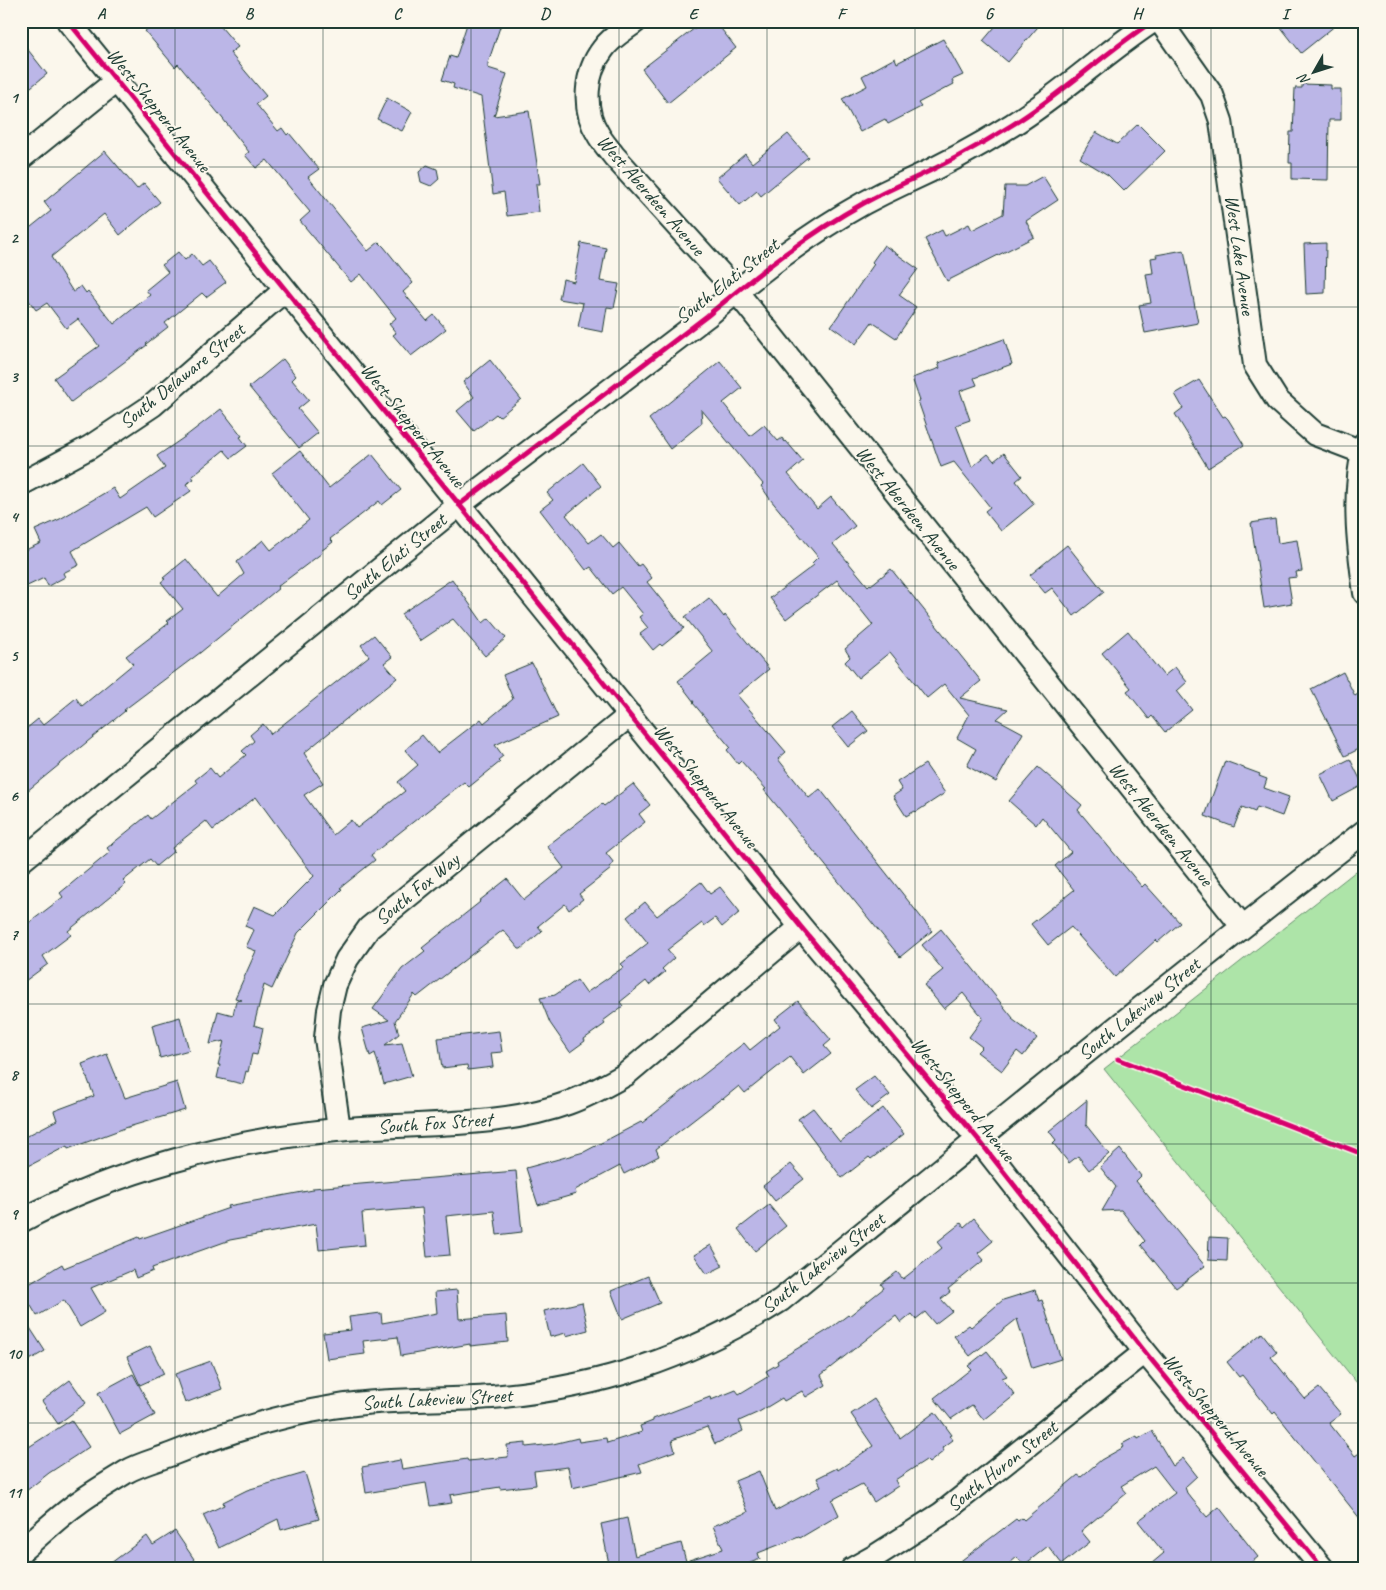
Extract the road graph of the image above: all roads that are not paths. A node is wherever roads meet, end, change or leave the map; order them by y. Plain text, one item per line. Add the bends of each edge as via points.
1 (68, 21) edge
2 (636, 21) edge
3 (1153, 21) edge
4 (1160, 21) edge
5 (116, 81) junction
6 (21, 158) edge
7 (285, 290) junction
8 (736, 292) junction
9 (1364, 448) edge
10 (21, 484) edge
11 (459, 505) junction
12 (1365, 593) edge
13 (630, 716) junction
14 (1365, 831) edge
15 (21, 861) edge
16 (1242, 926) junction
17 (801, 927) junction
18 (339, 1129) junction
19 (978, 1139) junction
20 (21, 1221) edge
21 (1145, 1352) junction
22 (21, 1551) edge
23 (852, 1569) edge
24 (1323, 1569) edge

1 - 5 street, West Shepperd Avenue
2 - 8 street, West Aberdeen Avenue via 615,36 595,63 588,87 591,119 597,134 614,156
3 - 8 street, South Elati Street via 1129,36 1054,97 1013,124 831,222
4 - 9 street, West Lake Avenue via 1212,95 1221,121 1255,365 1277,400 1315,434
5 - 6 street
5 - 7 street, West Shepperd Avenue
7 - 10 street, South Delaware Street via 152,405 90,447
7 - 11 street, West Shepperd Avenue
8 - 11 street, South Elati Street
8 - 16 street, West Aberdeen Avenue
9 - 12 street via 1356,512
11 - 13 street, West Shepperd Avenue
11 - 15 street, South Elati Street
13 - 17 street, West Shepperd Avenue
13 - 18 street, South Fox Way via 369,928 347,959 335,985 326,1038
14 - 16 street, South Lakeview Street
16 - 19 street, South Lakeview Street
17 - 18 street, South Fox Street via 626,1074 568,1104 526,1115
17 - 19 street, West Shepperd Avenue
18 - 20 street, South Fox Street via 234,1146 169,1162 104,1184
19 - 21 street, West Shepperd Avenue
19 - 22 street, South Lakeview Street via 780,1300 711,1340 656,1364 540,1393 334,1406 230,1432 128,1471 77,1504
21 - 23 street, South Huron Street via 941,1514
21 - 24 street, West Shepperd Avenue

